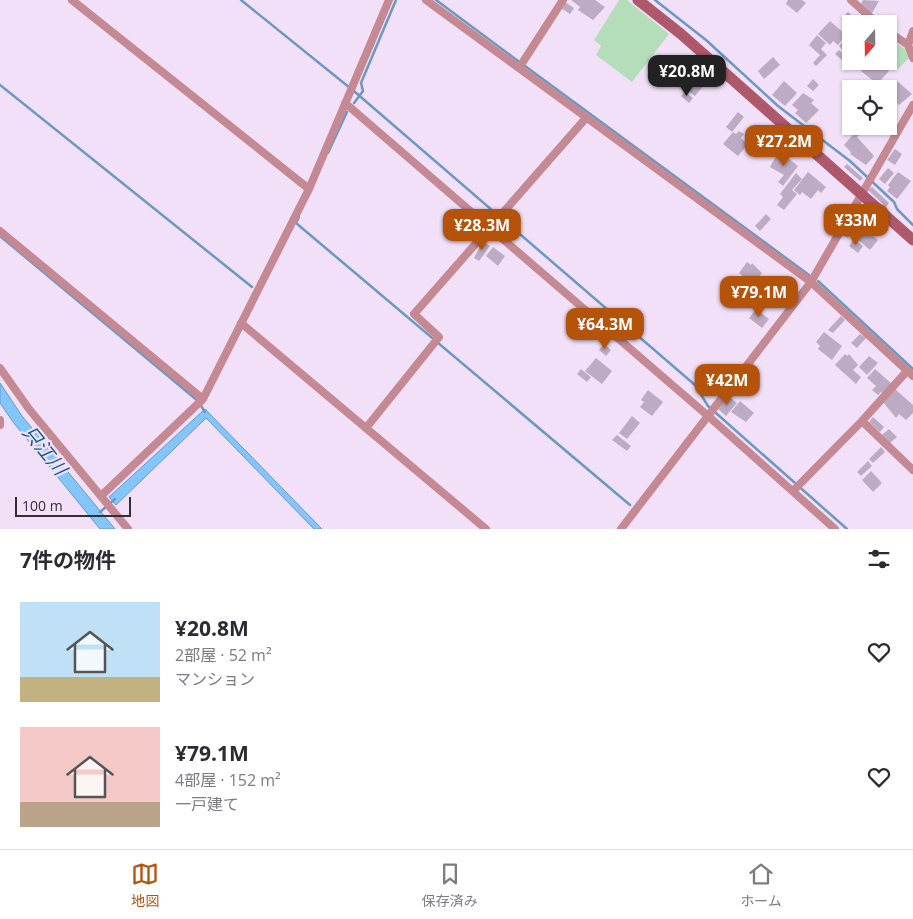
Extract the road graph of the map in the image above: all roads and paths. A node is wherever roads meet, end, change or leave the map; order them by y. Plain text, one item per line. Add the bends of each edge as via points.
1 (72, 0) edge
2 (389, 0) edge
3 (426, 0) edge
4 (563, 0) edge
5 (851, 0) edge
6 (642, 1) edge
7 (868, 15) edge
8 (913, 31) edge
9 (898, 38) edge
10 (908, 45) junction
11 (913, 58) edge
12 (519, 68) junction
13 (345, 103) junction
14 (913, 106) edge
15 (586, 118) junction
16 (309, 189) junction
17 (861, 194) junction
18 (491, 228) junction
19 (0, 231) edge
20 (913, 240) edge
21 (811, 282) junction
22 (241, 323) junction
23 (0, 368) edge
24 (910, 373) edge
25 (201, 402) junction
26 (711, 411) junction
27 (0, 420) edge
28 (862, 422) junction
29 (0, 425) edge
30 (366, 428) junction
31 (913, 470) edge
32 (794, 490) junction
33 (102, 495) junction
34 (128, 529) edge
35 (486, 529) edge
36 (621, 529) edge
37 (835, 529) edge

1 - 16 street
2 - 13 street
3 - 12 street
4 - 12 street
5 - 7 street
6 - 17 street
8 - 10 street
9 - 10 street
10 - 11 street
12 - 15 street
13 - 16 street
13 - 18 street
14 - 17 street
15 - 18 street
15 - 21 street
16 - 22 street
17 - 20 street
17 - 21 street
18 - 26 street
18 - 30 street via 414,314 439,337
19 - 25 street
21 - 24 street
21 - 26 street
22 - 25 street
22 - 30 street
23 - 33 street via 29,409
24 - 28 street
25 - 33 street
26 - 32 street
26 - 36 street
27 - 29 street
28 - 31 street
28 - 32 street
30 - 35 street
32 - 37 street
33 - 34 street

